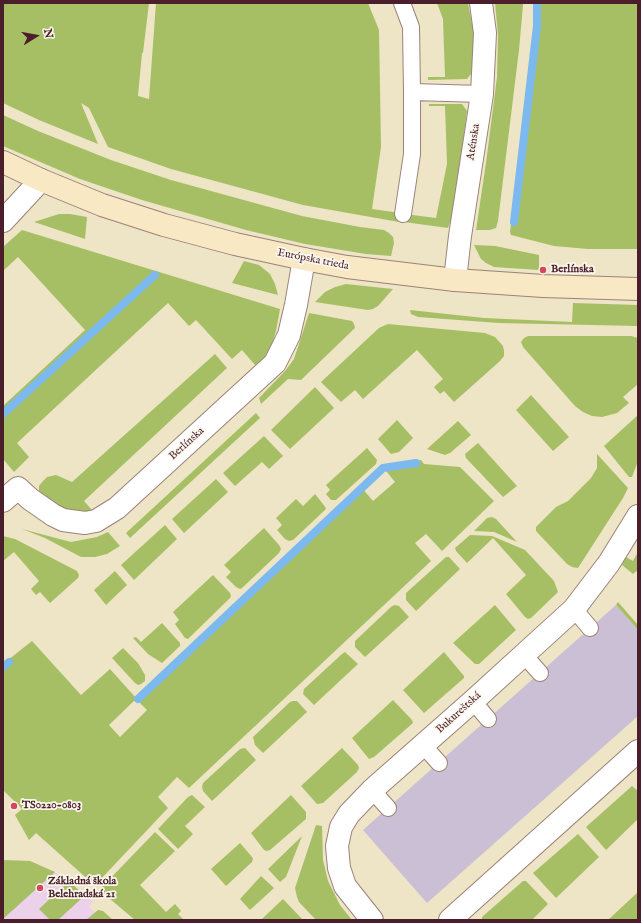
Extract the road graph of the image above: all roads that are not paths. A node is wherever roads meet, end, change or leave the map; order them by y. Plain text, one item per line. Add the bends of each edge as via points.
1 (402, 3) edge
2 (481, 3) edge
3 (412, 92) junction
4 (482, 94) junction
5 (3, 162) edge
6 (41, 180) junction
7 (403, 214) dead end
8 (3, 221) edge
9 (304, 259) junction
10 (455, 280) junction
11 (638, 289) edge
12 (10, 495) edge
13 (638, 516) edge
14 (574, 609) junction
15 (590, 628) dead end
16 (524, 655) junction
17 (540, 673) dead end
18 (473, 701) junction
19 (488, 719) dead end
20 (423, 745) junction
21 (638, 751) edge
22 (439, 763) dead end
23 (372, 790) junction
24 (388, 808) dead end
25 (372, 920) edge
26 (450, 920) edge

1 - 3 lane via 411,27
2 - 4 street, Aténska via 485,33
3 - 4 lane
3 - 7 lane via 412,154
4 - 10 street, Aténska
5 - 6 street, Európska trieda
6 - 8 street
6 - 9 street, Európska trieda via 102,205 164,225
9 - 10 street, Európska trieda via 347,267
9 - 12 street, Berlínska via 289,335 275,363 117,508 96,521 85,523 63,520 30,499
10 - 11 street, Európska trieda
13 - 14 street, Bukureštská via 609,563
14 - 15 lane
14 - 16 street, Bukureštská
16 - 17 lane
16 - 18 street, Bukureštská
18 - 19 lane
18 - 20 street, Bukureštská
20 - 22 lane
20 - 23 street, Bukureštská
21 - 26 street
23 - 24 lane
23 - 25 street, Bukureštská via 349,814 341,827 337,846 339,868 345,886

